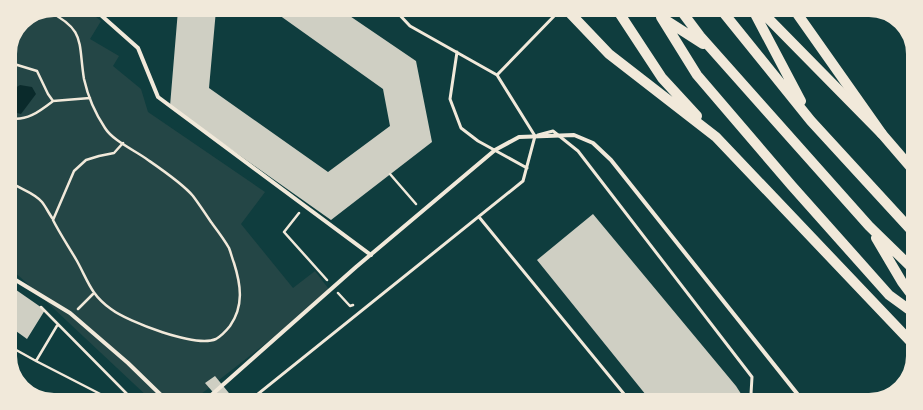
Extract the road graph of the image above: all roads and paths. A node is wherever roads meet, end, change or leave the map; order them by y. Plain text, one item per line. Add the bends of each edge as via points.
1 (57, 16) edge
2 (102, 16) edge
3 (401, 16) edge
4 (554, 16) edge
5 (573, 16) edge
6 (621, 16) edge
7 (660, 16) edge
8 (662, 16) edge
9 (685, 16) edge
10 (726, 16) edge
11 (756, 16) edge
12 (766, 16) edge
13 (799, 16) edge
14 (714, 51) junction
15 (457, 52) junction
16 (16, 65) edge
17 (497, 75) junction
18 (90, 98) junction
19 (53, 102) junction
20 (16, 118) edge
21 (811, 121) junction
22 (882, 134) junction
23 (535, 136) junction
24 (716, 137) junction
25 (123, 143) junction
26 (907, 163) edge
27 (527, 168) junction
28 (390, 174) dead end
29 (16, 186) edge
30 (302, 209) dead end
31 (422, 211) junction
32 (479, 217) junction
33 (53, 220) junction
34 (869, 226) junction
35 (907, 226) edge
36 (371, 255) junction
37 (907, 263) edge
38 (16, 280) edge
39 (330, 284) dead end
40 (335, 289) dead end
41 (907, 289) edge
42 (93, 294) junction
43 (356, 302) dead end
44 (37, 303) dead end
45 (907, 308) edge
46 (72, 316) junction
47 (58, 324) junction
48 (907, 338) edge
49 (16, 350) edge
50 (36, 361) junction
51 (100, 394) edge
52 (127, 394) edge
53 (160, 394) edge
54 (213, 394) edge
55 (258, 394) edge
56 (624, 394) edge
57 (751, 394) edge
58 (797, 394) edge

1 - 18 path via 72,27 78,37 84,79
2 - 36 street via 138,48 158,97
3 - 15 lane via 410,26
4 - 17 lane
5 - 24 main road via 609,54
6 - 24 main road via 662,78
7 - 45 main road via 697,75 889,295
8 - 14 main road
9 - 14 main road
10 - 21 main road
11 - 21 main road
12 - 22 main road
13 - 22 main road
14 - 34 main road
15 - 17 lane
15 - 27 lane via 450,99 461,128 478,141
16 - 19 path via 37,71
17 - 23 lane
18 - 19 path
18 - 25 path via 106,130
19 - 20 path via 36,114
21 - 35 main road
22 - 26 main road
23 - 27 lane
23 - 57 lane via 553,131 578,151 752,377
24 - 48 main road
25 - 33 path via 114,154 86,160 74,171
25 - 42 path via 164,171 192,195 229,249 240,280 241,298 236,318 227,330 215,339 197,341 134,322 111,310
27 - 32 lane via 523,181
28 - 31 path
29 - 33 path via 42,202
30 - 39 path via 284,232
31 - 36 street
31 - 58 street via 495,150 519,137 574,136 593,144 611,160
32 - 55 lane
32 - 56 lane
33 - 42 path
34 - 37 main road
34 - 41 main road
36 - 54 street
38 - 46 street
40 - 43 path via 350,306
42 - 46 path
44 - 47 path
46 - 53 street
47 - 50 path
47 - 52 path
49 - 50 path
50 - 51 path

